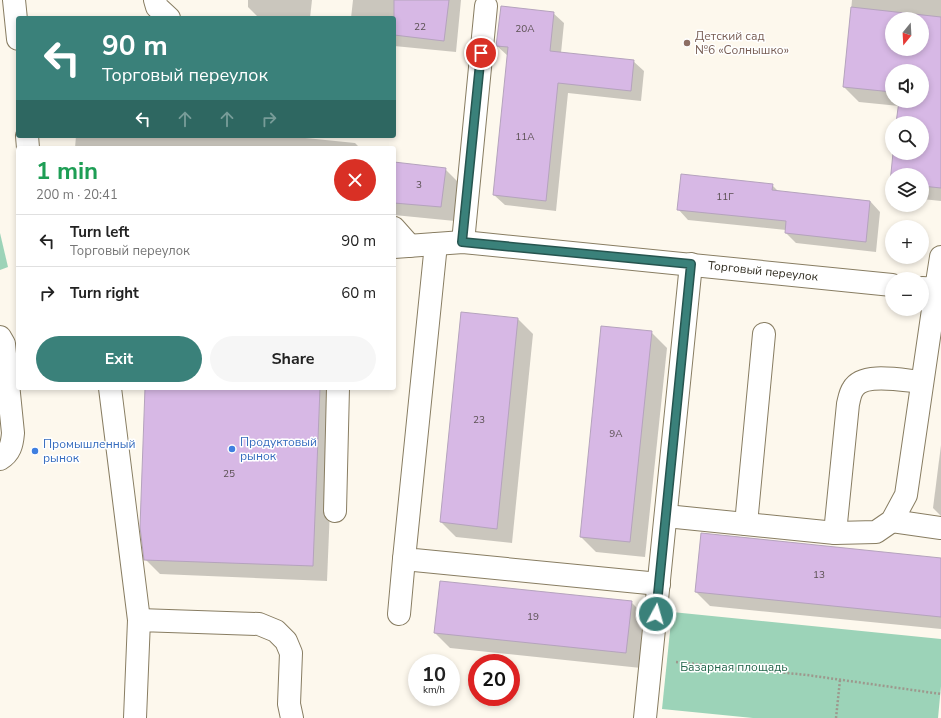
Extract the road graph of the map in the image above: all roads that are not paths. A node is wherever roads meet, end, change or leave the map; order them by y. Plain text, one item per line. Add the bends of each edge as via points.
1 (14, 0) edge
2 (155, 0) edge
3 (486, 6) dead end
4 (167, 16) edge
5 (16, 20) edge
6 (396, 232) edge
7 (462, 242) junction
8 (436, 244) junction
9 (402, 246) edge
10 (941, 257) edge
11 (691, 264) junction
12 (885, 284) edge
13 (929, 288) edge
14 (927, 316) edge
15 (764, 334) dead end
16 (0, 337) edge
17 (922, 382) junction
18 (110, 390) edge
19 (338, 390) edge
20 (0, 460) edge
21 (334, 511) dead end
22 (666, 516) junction
23 (892, 521) junction
24 (746, 524) junction
25 (941, 528) edge
26 (835, 533) junction
27 (404, 559) junction
28 (659, 584) junction
29 (399, 614) dead end
30 (139, 620) junction
31 (136, 718) edge
32 (292, 718) edge
33 (645, 718) edge

1 - 5 lane
2 - 4 lane via 157,7
3 - 7 lane
6 - 9 lane
7 - 8 lane, Торговый переулок
7 - 11 lane, Торговый переулок
8 - 9 lane, Торговый переулок
8 - 27 lane
10 - 13 lane
11 - 12 lane, Торговый переулок
11 - 22 lane
14 - 17 lane
15 - 24 lane
16 - 20 lane via 4,344 13,433 12,446
17 - 23 lane via 906,496
17 - 26 lane via 865,379 853,388 848,404
18 - 30 lane
19 - 21 lane
22 - 24 lane
22 - 28 lane
23 - 25 lane
23 - 26 lane via 876,532
24 - 26 lane
27 - 28 lane
27 - 29 lane
28 - 33 lane
30 - 31 lane
30 - 32 lane via 259,624 276,631 286,641 291,653 289,704

